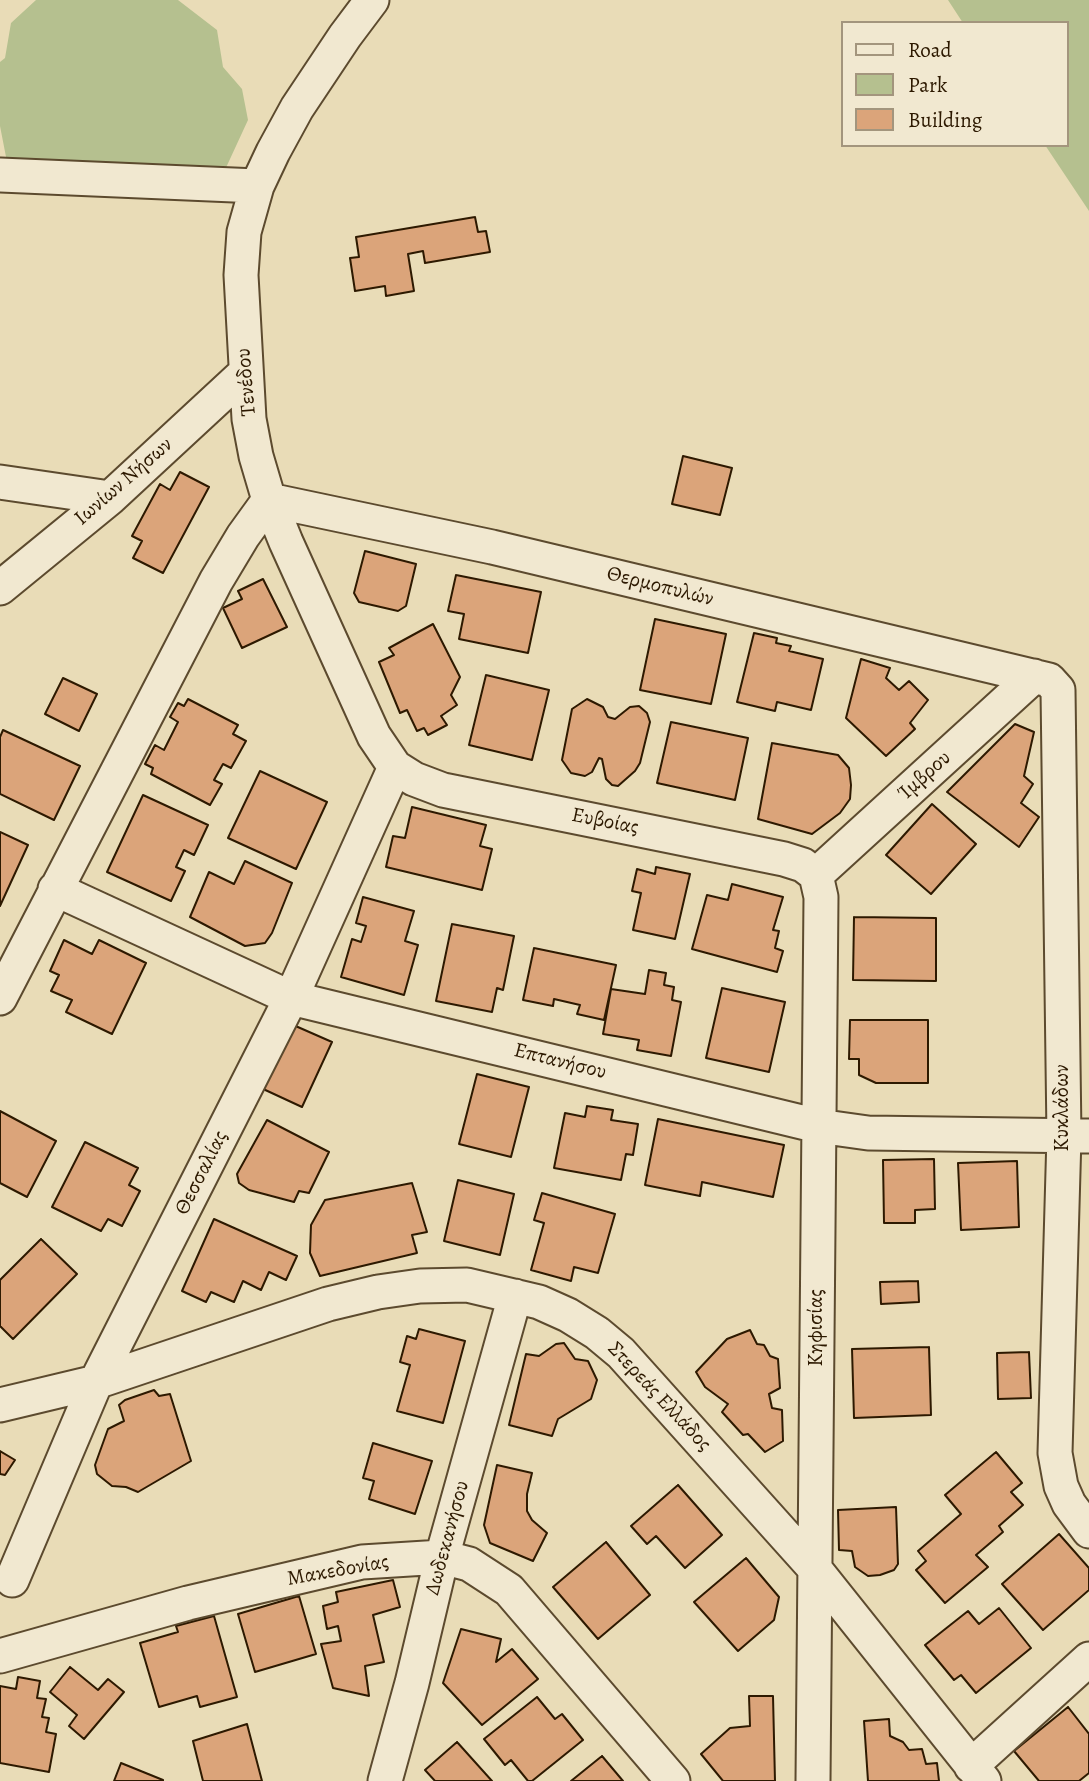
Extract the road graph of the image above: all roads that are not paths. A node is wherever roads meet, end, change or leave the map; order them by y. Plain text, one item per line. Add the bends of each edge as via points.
1 (372, 0) edge
2 (0, 175) edge
3 (257, 186) junction
4 (245, 373) junction
5 (0, 482) edge
6 (110, 498) junction
7 (269, 500) junction
8 (0, 588) edge
9 (1041, 678) junction
10 (395, 767) junction
11 (816, 875) junction
12 (55, 889) junction
13 (0, 998) edge
14 (291, 998) junction
15 (818, 1126) junction
16 (1076, 1136) edge
17 (515, 1296) junction
18 (96, 1382) junction
19 (0, 1405) edge
20 (1089, 1531) edge
21 (442, 1557) junction
22 (815, 1569) junction
23 (12, 1580) dead end
24 (0, 1656) edge
25 (1089, 1660) edge
26 (978, 1773) edge
27 (385, 1781) edge
28 (673, 1781) edge
29 (813, 1781) edge

1 - 3 street, Τενέδου via 297,108
2 - 3 street
3 - 4 street, Τενέδου via 244,232 241,275
4 - 6 street, Ιωνίων Νήσων
4 - 7 street, Τενέδου via 249,419
5 - 6 street
6 - 8 street, Ιωνίων Νήσων
7 - 9 street, Θερμοπυλών via 492,547
7 - 10 street, Τενέδου via 374,736
7 - 12 street via 216,581
9 - 11 street, Ίμβρου
9 - 16 street, Κυκλάδων via 1058,690
10 - 11 street, Ευβοίας via 443,790 784,859
10 - 14 street, Θεσσαλίας
11 - 15 street, Κηφισίας via 821,897
12 - 13 street
12 - 14 street, Επτανήσου
14 - 15 street, Επτανήσου
14 - 18 street, Θεσσαλίας
15 - 16 street, Επτανήσου via 880,1133
15 - 22 street, Κηφισίας
16 - 20 street, Κυκλάδων via 1055,1453 1061,1486
17 - 18 street, Στερεάς Ελλάδος via 467,1285 378,1292 328,1304
17 - 21 street, Δωδεκανήσου
17 - 22 street, Στερεάς Ελλάδος via 568,1315 621,1353
18 - 19 street, Στερεάς Ελλάδος
18 - 23 street, Θεσσαλίας
21 - 24 street, Μακεδονίας via 362,1562 188,1603
21 - 27 street, Δωδεκανήσου
21 - 28 street, Μακεδονίας via 469,1564 509,1590
22 - 26 street, Στερεάς Ελλάδος
22 - 29 street, Κηφισίας
25 - 26 street

